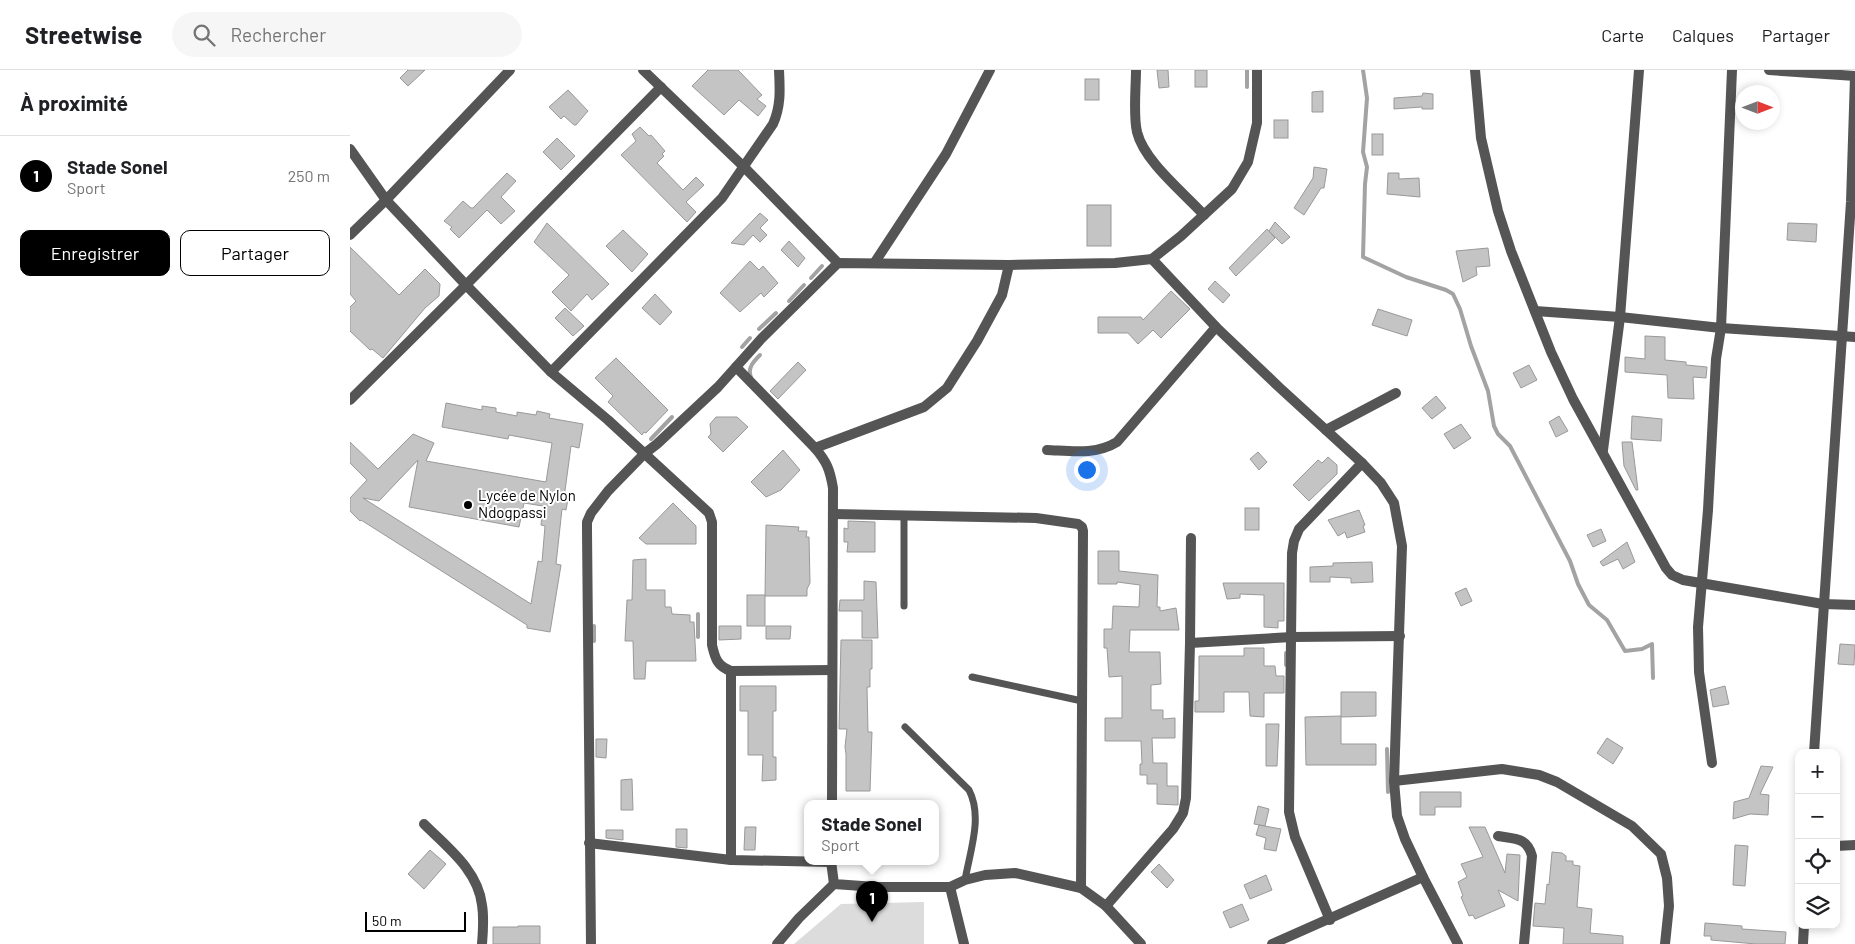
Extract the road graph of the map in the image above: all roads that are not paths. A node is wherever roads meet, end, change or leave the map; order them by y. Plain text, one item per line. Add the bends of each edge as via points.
1 (510, 70) edge
2 (643, 70) edge
3 (780, 70) edge
4 (990, 70) edge
5 (1136, 70) edge
6 (1257, 70) edge
7 (1475, 70) edge
8 (1639, 70) edge
9 (1732, 70) edge
10 (1769, 70) edge
11 (1855, 77) edge
12 (662, 88) junction
13 (350, 149) edge
14 (744, 167) junction
15 (386, 200) junction
16 (1204, 214) junction
17 (350, 235) edge
18 (1152, 259) junction
19 (838, 262) junction
20 (875, 262) junction
21 (1010, 265) junction
22 (466, 286) junction
23 (1535, 312) junction
24 (1620, 317) junction
25 (1216, 327) junction
26 (1721, 328) junction
27 (1842, 336) junction
28 (1855, 337) edge
29 (736, 367) junction
30 (551, 372) junction
31 (1396, 393) dead end
32 (350, 400) edge
33 (1326, 430) junction
34 (815, 448) junction
35 (1047, 450) dead end
36 (1603, 450) junction
37 (644, 454) junction
38 (1362, 463) junction
39 (833, 514) junction
40 (904, 515) junction
41 (1191, 538) dead end
42 (1703, 584) junction
43 (1823, 604) junction
44 (1855, 605) edge
45 (904, 606) dead end
46 (1400, 636) junction
47 (1292, 637) junction
48 (1190, 644) junction
49 (832, 670) junction
50 (731, 671) junction
51 (972, 677) dead end
52 (1082, 701) junction
53 (905, 727) dead end
54 (1814, 749) edge
55 (1712, 763) dead end
56 (1394, 781) junction
57 (832, 800) edge
58 (424, 824) dead end
59 (1498, 836) dead end
60 (589, 843) junction
61 (1855, 845) edge
62 (1840, 846) edge
63 (731, 860) junction
64 (804, 861) edge
65 (831, 865) edge
66 (1422, 877) junction
67 (964, 880) junction
68 (834, 884) junction
69 (950, 887) junction
70 (1082, 888) junction
71 (1106, 906) junction
72 (1330, 920) junction
73 (1804, 929) edge
74 (482, 944) edge
75 (591, 944) edge
76 (776, 944) edge
77 (964, 944) edge
78 (1141, 944) edge
79 (1272, 944) edge
80 (1458, 944) edge
81 (1524, 944) edge
82 (1665, 944) edge
83 (1803, 944) edge

1 - 15 street
2 - 12 street
3 - 14 street via 778,112
4 - 20 street via 946,154
5 - 16 street via 1136,129 1140,143 1147,155
6 - 16 street via 1257,123 1248,162 1232,189
7 - 23 street via 1481,138 1498,211
8 - 24 street
9 - 26 street
10 - 11 street
11 - 27 street
12 - 14 street
12 - 22 street
13 - 15 street
14 - 19 street
14 - 30 street via 722,198
15 - 17 street
15 - 22 street
16 - 18 street
18 - 21 street
18 - 25 street
19 - 20 street
19 - 29 street
20 - 21 street
21 - 34 street via 1002,295 947,388 924,407
22 - 30 street
22 - 32 street
23 - 24 street
23 - 36 street via 1573,399
24 - 26 street
24 - 36 street
25 - 33 street
25 - 35 street via 1117,442 1092,451
26 - 27 street
26 - 42 street via 1716,359
27 - 28 street
27 - 43 street
29 - 34 street
29 - 37 street
30 - 37 street
31 - 33 street
33 - 38 street
34 - 39 street via 826,462 831,476
36 - 42 street via 1666,568 1683,580
37 - 50 street via 709,513 712,522 712,645 715,659
37 - 60 street via 608,491 587,522
38 - 46 street via 1394,503 1402,546
38 - 47 street via 1299,529 1294,541
39 - 40 street
39 - 49 street
40 - 45 lane
40 - 52 street via 1036,518 1082,527
41 - 48 street
42 - 43 street
42 - 55 street via 1698,627 1699,672
43 - 44 street
43 - 54 street
46 - 47 street
46 - 56 street
47 - 48 street
47 - 72 street via 1289,812 1295,837
48 - 71 street via 1183,813 1173,829
49 - 50 street
49 - 57 street
50 - 63 street
51 - 52 lane
52 - 70 street
53 - 67 lane via 970,790 975,801 976,817
56 - 66 street via 1397,816
56 - 82 street via 1502,769 1538,774 1632,826 1661,854 1669,906
58 - 74 street via 461,860 477,887 482,905
59 - 81 street via 1524,841 1532,856
60 - 63 street
60 - 75 street
61 - 62 street
63 - 64 street
65 - 68 street
66 - 72 street
66 - 80 street
67 - 69 street
67 - 70 street via 1015,873
68 - 69 street via 876,888
68 - 76 street
69 - 77 street
70 - 71 street
71 - 78 street
72 - 79 street
73 - 83 street

